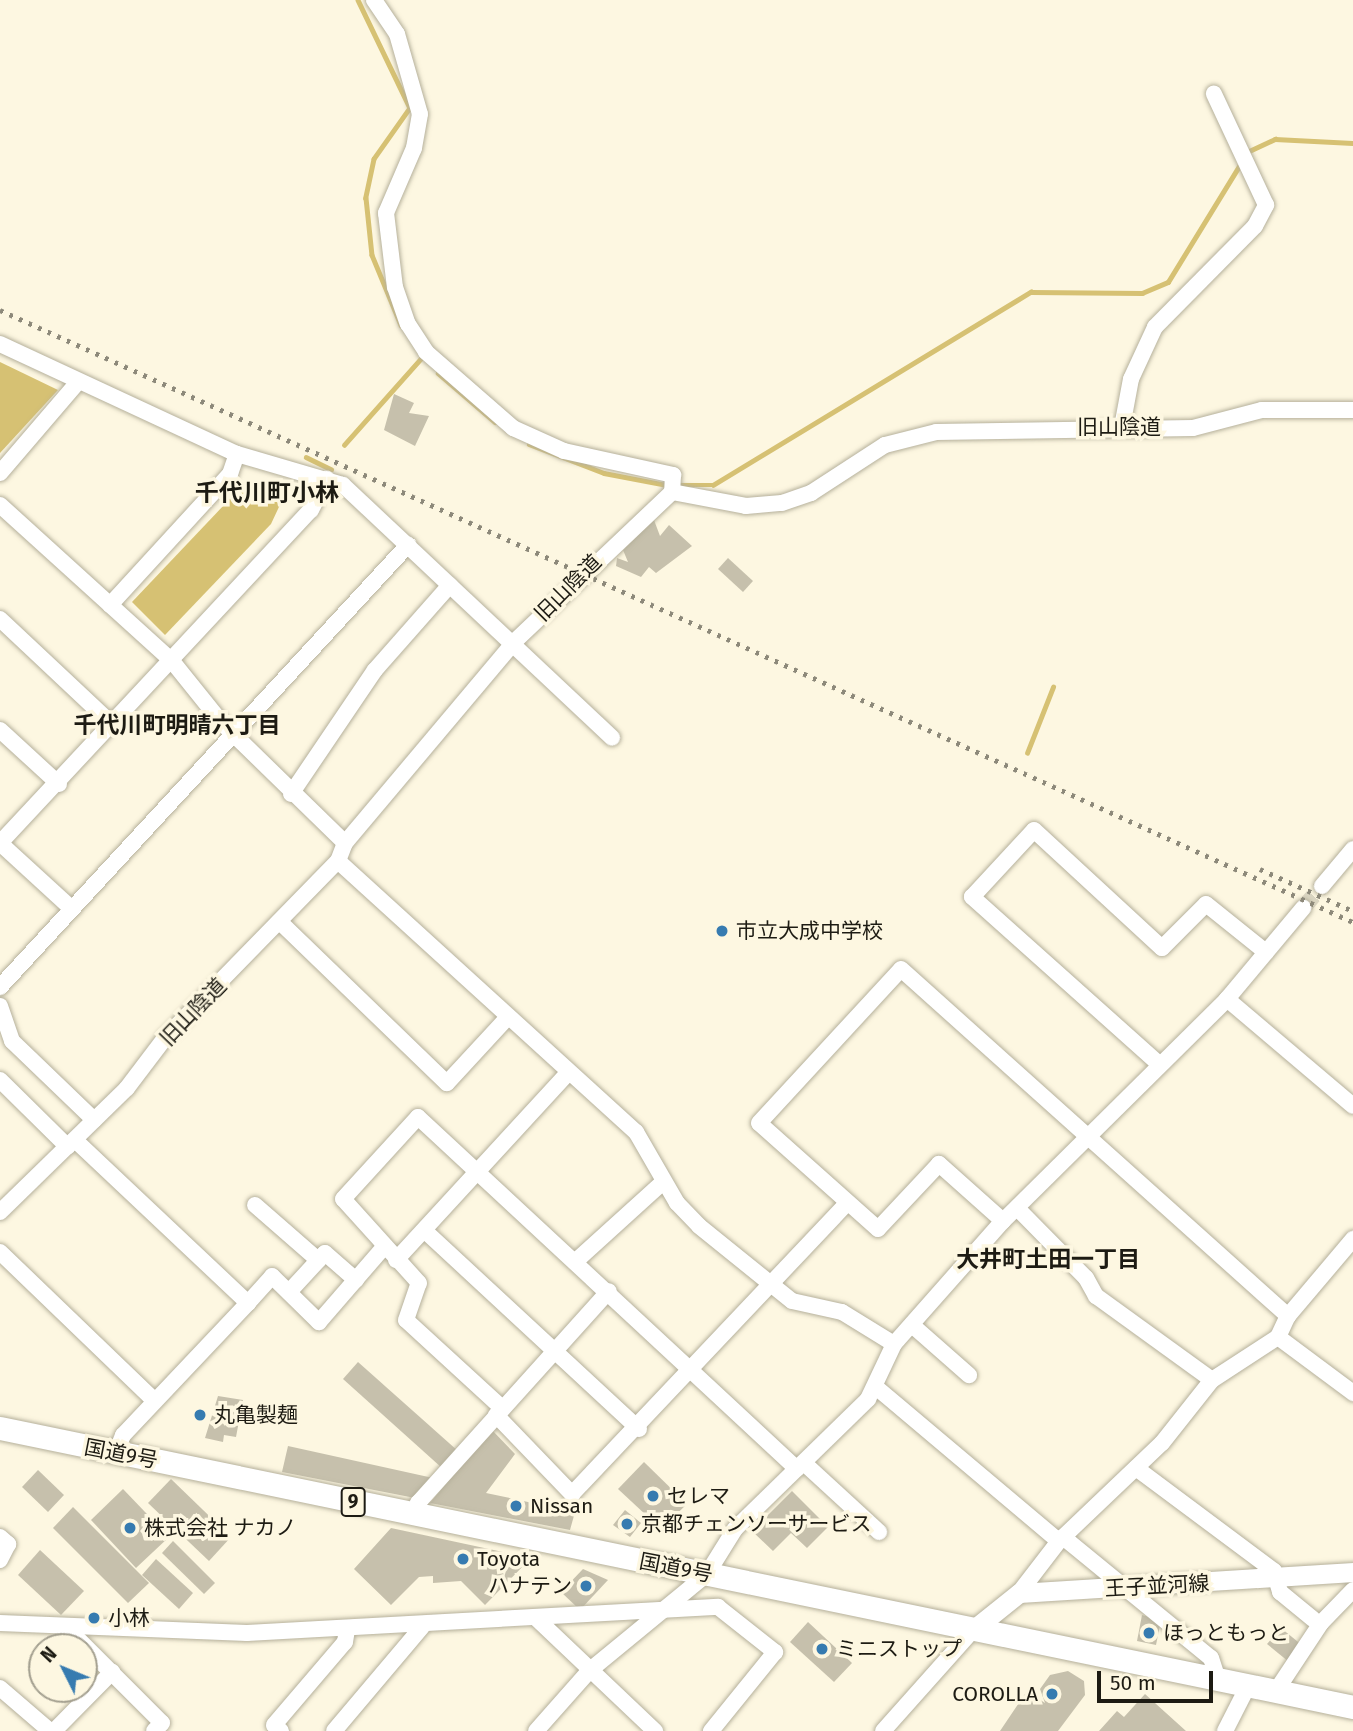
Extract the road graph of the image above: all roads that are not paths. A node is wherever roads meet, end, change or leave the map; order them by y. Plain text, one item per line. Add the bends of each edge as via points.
1 (374, 0) edge
2 (1214, 94) dead end
3 (0, 344) edge
4 (79, 382) junction
5 (1353, 410) edge
6 (1122, 427) junction
7 (237, 454) junction
8 (0, 473) edge
9 (327, 479) junction
10 (672, 492) junction
11 (0, 505) edge
12 (408, 545) junction
13 (450, 585) junction
14 (110, 605) junction
15 (0, 619) edge
16 (514, 642) junction
17 (172, 662) junction
18 (113, 725) junction
19 (0, 730) edge
20 (234, 733) junction
21 (612, 738) dead end
22 (59, 784) junction
23 (291, 794) junction
24 (0, 843) edge
25 (345, 843) junction
26 (1353, 849) edge
27 (338, 861) junction
28 (1322, 886) tunnel mouth
29 (71, 908) junction
30 (1303, 908) tunnel mouth
31 (280, 922) junction
32 (1266, 952) junction
33 (0, 987) edge
34 (1227, 999) junction
35 (0, 1006) edge
36 (506, 1019) junction
37 (1159, 1064) junction
38 (568, 1073) junction
39 (0, 1080) edge
40 (1353, 1106) edge
41 (94, 1120) junction
42 (1086, 1137) junction
43 (71, 1143) junction
44 (478, 1171) junction
45 (663, 1182) junction
46 (848, 1203) junction
47 (255, 1205) dead end
48 (1017, 1208) junction
49 (0, 1212) edge
50 (1003, 1221) junction
51 (424, 1230) junction
52 (1353, 1239) edge
53 (384, 1247) junction
54 (0, 1252) edge
55 (318, 1260) junction
56 (396, 1260) junction
57 (577, 1260) junction
58 (356, 1280) junction
59 (771, 1287) junction
60 (609, 1291) junction
61 (289, 1292) junction
62 (248, 1303) junction
63 (1288, 1316) junction
64 (912, 1325) junction
65 (1279, 1337) junction
66 (894, 1344) junction
67 (554, 1349) junction
68 (696, 1370) junction
69 (969, 1375) dead end
70 (1212, 1380) junction
71 (877, 1388) junction
72 (1353, 1393) edge
73 (154, 1400) junction
74 (499, 1412) junction
75 (0, 1428) edge
76 (639, 1429) junction
77 (116, 1453) junction
78 (800, 1466) junction
79 (1136, 1468) junction
80 (414, 1515) junction
81 (880, 1532) dead end
82 (0, 1537) edge
83 (1061, 1539) junction
84 (0, 1560) edge
85 (1353, 1572) edge
86 (708, 1574) junction
87 (1272, 1579) junction
88 (1123, 1588) junction
89 (1353, 1590) edge
90 (1019, 1593) junction
91 (660, 1613) junction
92 (537, 1619) junction
93 (1313, 1619) dead end
94 (0, 1623) edge
95 (72, 1626) junction
96 (422, 1627) junction
97 (347, 1629) junction
98 (974, 1629) junction
99 (589, 1671) junction
100 (112, 1672) junction
101 (1218, 1679) junction
102 (1248, 1686) junction
103 (0, 1688) edge
104 (1276, 1691) junction
105 (1353, 1707) edge
106 (52, 1731) edge
107 (153, 1731) edge
108 (281, 1731) edge
109 (334, 1731) edge
110 (536, 1731) edge
111 (655, 1731) edge
112 (711, 1731) edge
113 (883, 1731) edge
114 (1225, 1731) edge

1 - 10 street via 397,34 420,114 414,148 386,213 395,288 408,324 426,352 513,428 564,451 673,475
2 - 6 street via 1266,205 1255,226 1149,336 1131,379
3 - 4 street
4 - 7 street
4 - 8 street
5 - 6 street, 旧山陰道 via 1262,410 1193,428
6 - 10 street, 旧山陰道 via 906,436 782,503 746,506
7 - 9 street
7 - 14 street via 230,474
9 - 12 street via 343,485
9 - 17 street via 311,510
10 - 16 street, 旧山陰道
11 - 14 street
12 - 13 street
12 - 20 street
13 - 16 street
13 - 23 street via 375,670
14 - 17 street
15 - 18 street
16 - 21 street
16 - 25 street, 旧山陰道
17 - 18 street
17 - 20 street
18 - 22 street
19 - 22 street
20 - 23 street
20 - 29 street
22 - 24 street
23 - 25 street
24 - 29 street
25 - 27 street, 旧山陰道
26 - 28 street
27 - 31 street, 旧山陰道
27 - 36 street
29 - 33 street
30 - 32 street
31 - 36 street via 447,1083
31 - 41 street, 旧山陰道
32 - 34 street
32 - 37 street via 1206,904 1162,948 1034,830 972,897
34 - 37 street
34 - 40 street
35 - 41 street via 12,1041
36 - 38 street
37 - 42 street
38 - 44 street
38 - 45 street via 636,1132
39 - 43 street
41 - 43 street, 旧山陰道
42 - 46 street via 901,969 759,1123
42 - 48 street
42 - 63 street
43 - 49 street, 旧山陰道
43 - 62 street
44 - 51 street
44 - 53 street via 418,1117 343,1199
44 - 57 street
45 - 57 street
45 - 59 street via 699,1226
46 - 50 street via 878,1229 939,1164
46 - 59 street
47 - 55 street
48 - 50 street
48 - 70 street via 1086,1278 1096,1296
50 - 64 street
51 - 56 street
51 - 67 street
52 - 63 street
53 - 56 street
53 - 58 street
54 - 73 street
55 - 58 street via 325,1253
55 - 61 street
56 - 74 street via 419,1283 406,1320
57 - 60 street
58 - 61 street via 318,1322
59 - 66 street via 807,1308 853,1317
59 - 68 street
60 - 67 street
60 - 68 street
61 - 62 street via 272,1276
62 - 73 street
63 - 65 street
64 - 66 street
64 - 69 street
65 - 70 street
65 - 72 street
66 - 71 street
67 - 74 street
67 - 76 street
68 - 76 street
68 - 78 street
70 - 79 street
71 - 78 street
71 - 83 street
73 - 77 street via 123,1434
74 - 76 street via 572,1494
74 - 80 street
75 - 77 highway, 国道9号 / 9
77 - 80 highway, 国道9号 / 9
78 - 81 street
78 - 86 street via 735,1529
79 - 83 street
79 - 87 street via 1274,1571
80 - 86 highway, 国道9号 / 9
82 - 84 street via 8,1544
83 - 88 street
83 - 90 street
85 - 87 main road, 王子並河線
86 - 91 street
86 - 98 highway, 国道9号 / 9
87 - 88 main road, 王子並河線
87 - 93 street
88 - 90 main road, 王子並河線
88 - 101 street via 1211,1658
89 - 104 street via 1313,1632
90 - 98 main road
91 - 92 street
91 - 99 street
91 - 112 street via 727,1610 775,1652
92 - 96 street
92 - 99 street
94 - 95 street
95 - 97 street via 247,1633
95 - 100 street
96 - 97 street
96 - 109 street
97 - 108 street via 345,1642 274,1725
98 - 101 highway, 国道9号 / 9
98 - 113 street
99 - 110 street
99 - 111 street
100 - 106 street
100 - 107 street via 162,1723
101 - 102 highway, 国道9号 / 9
102 - 104 highway, 国道9号 / 9
102 - 114 street
103 - 106 street
104 - 105 highway, 国道9号 / 9

